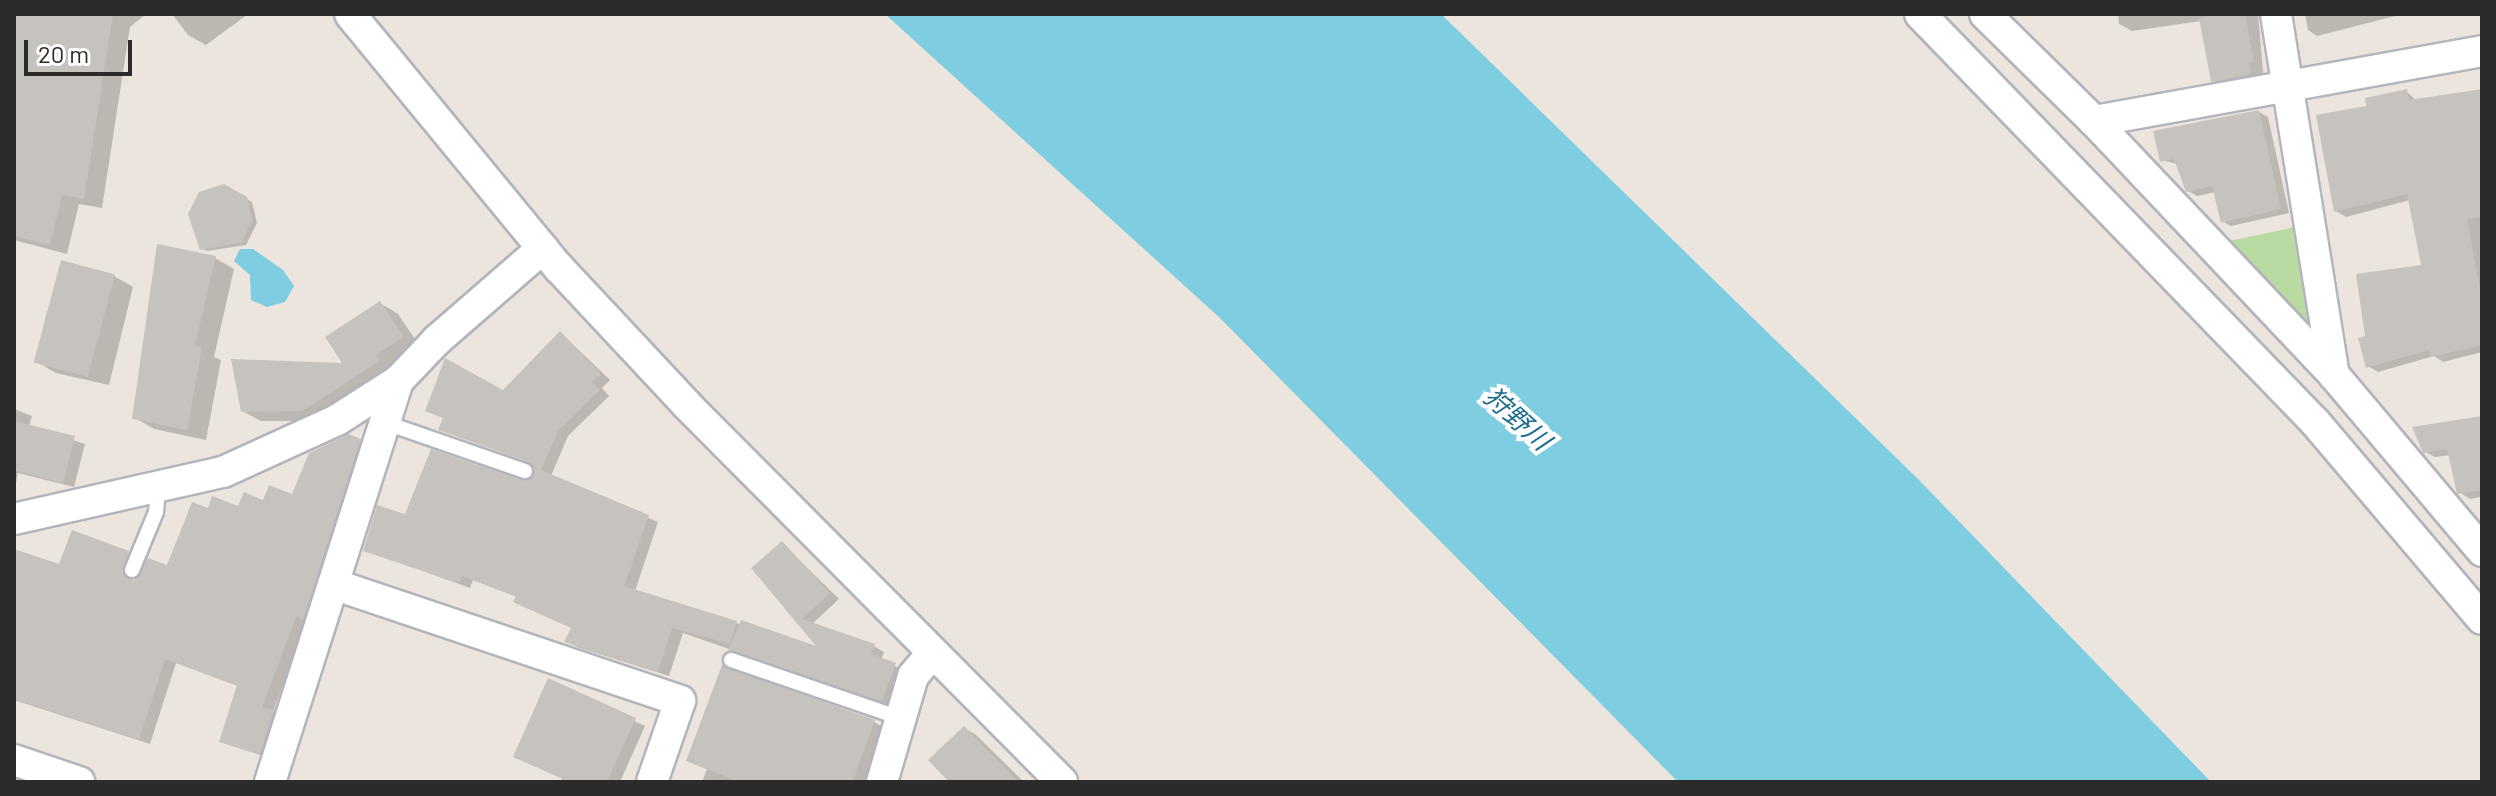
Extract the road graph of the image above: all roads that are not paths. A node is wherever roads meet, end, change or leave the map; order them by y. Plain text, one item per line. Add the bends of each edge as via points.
1 (350, 14) edge
2 (1920, 14) edge
3 (1985, 14) edge
4 (2276, 14) edge
5 (2482, 51) edge
6 (2288, 85) junction
7 (2094, 121) junction
8 (543, 248) junction
9 (2334, 375) junction
10 (398, 381) junction
11 (386, 423) junction
12 (525, 471) dead end
13 (158, 490) junction
14 (14, 519) edge
15 (2482, 551) edge
16 (132, 570) dead end
17 (336, 585) junction
18 (2482, 619) edge
19 (932, 653) junction
20 (731, 660) dead end
21 (900, 718) junction
22 (14, 760) edge
23 (79, 782) edge
24 (270, 782) edge
25 (652, 782) edge
26 (882, 782) edge
27 (1062, 782) edge

1 - 8 street
2 - 18 street via 2315,422
3 - 7 street
4 - 6 street
5 - 6 street
6 - 7 street
6 - 9 street
7 - 9 street
8 - 10 street
8 - 19 street via 687,405
9 - 15 street
10 - 11 street
10 - 13 street via 255,460
11 - 12 lane
11 - 17 street
13 - 14 street
13 - 16 lane via 156,512
17 - 24 street
17 - 25 street via 680,701
19 - 21 street via 913,676
19 - 27 street
20 - 21 lane
21 - 26 street
22 - 23 street

